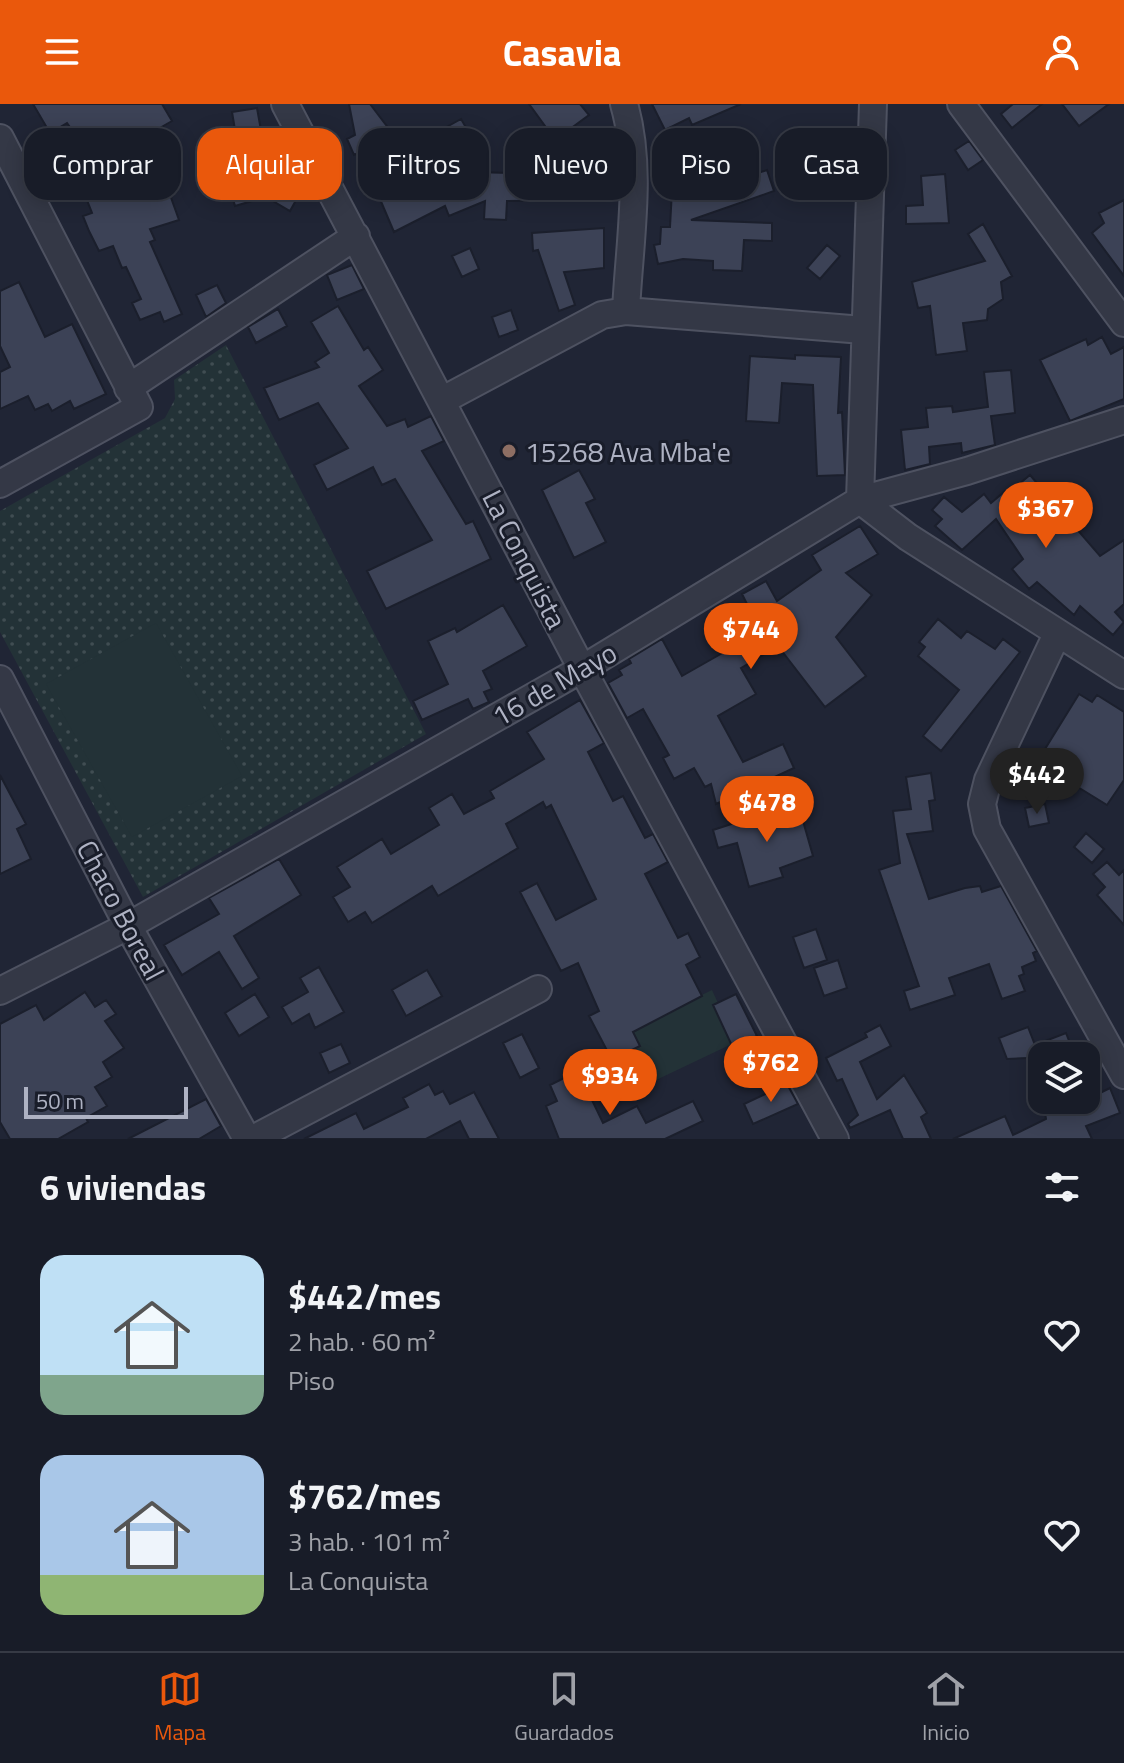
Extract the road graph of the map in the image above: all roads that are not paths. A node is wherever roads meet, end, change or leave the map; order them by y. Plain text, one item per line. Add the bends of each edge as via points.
1 (285, 104) edge
2 (624, 104) edge
3 (873, 104) edge
4 (961, 104) edge
5 (0, 138) edge
6 (356, 236) junction
7 (626, 311) junction
8 (1124, 323) edge
9 (863, 330) junction
10 (134, 398) junction
11 (443, 400) junction
12 (1124, 420) edge
13 (0, 484) edge
14 (860, 500) junction
15 (1057, 634) junction
16 (582, 669) junction
17 (1124, 675) edge
18 (0, 679) edge
19 (128, 926) junction
20 (538, 989) dead end
21 (0, 991) edge
22 (1124, 1075) edge
23 (250, 1139) edge
24 (835, 1139) edge

1 - 6 street, La Conquista
2 - 7 street via 633,163
3 - 9 street
4 - 8 street
5 - 10 street
6 - 10 street
6 - 11 street, La Conquista
7 - 9 street
7 - 11 street via 602,315
9 - 14 street
10 - 13 street
11 - 16 street, La Conquista
12 - 14 street, 16 de Mayo
14 - 15 street
14 - 16 street, 16 de Mayo
15 - 17 street
15 - 22 street via 988,780 982,804 987,829
16 - 19 street, 16 de Mayo
16 - 24 street, La Conquista
18 - 19 street, Chaco Boreal
19 - 21 street, 16 de Mayo
19 - 23 street, Chaco Boreal
20 - 23 street

